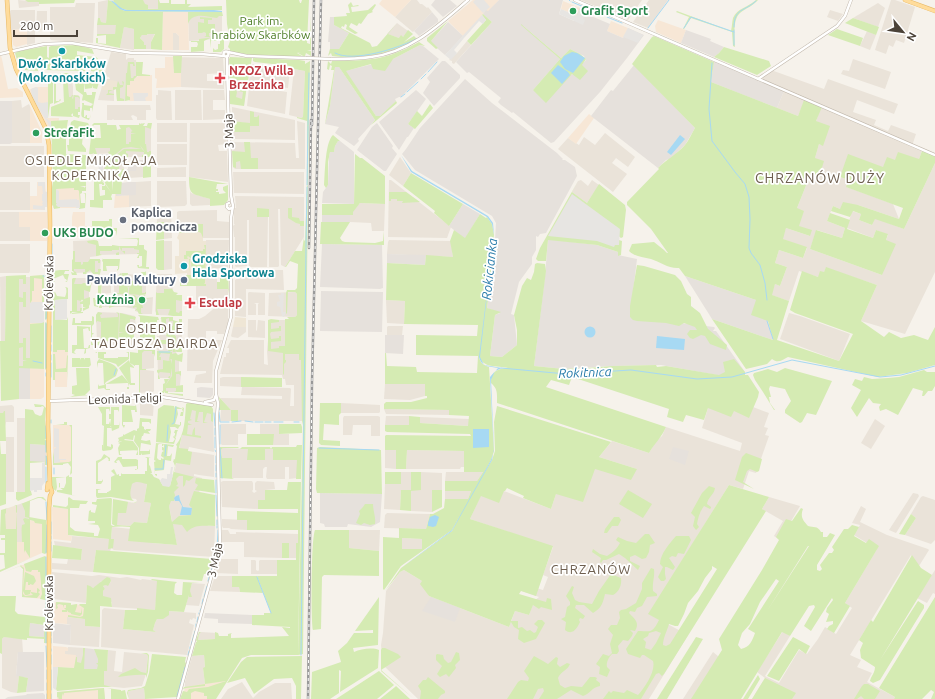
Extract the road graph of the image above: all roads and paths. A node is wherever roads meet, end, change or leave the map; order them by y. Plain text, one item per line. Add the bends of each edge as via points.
1 (7, 0) edge
2 (468, 0) edge
3 (575, 0) edge
4 (851, 0) edge
5 (905, 0) edge
6 (911, 0) edge
7 (935, 10) edge
8 (11, 51) junction
9 (0, 54) edge
10 (215, 55) junction
11 (226, 55) junction
12 (758, 79) junction
13 (935, 154) edge
14 (231, 203) junction
15 (232, 208) junction
16 (228, 209) junction
17 (231, 218) junction
18 (49, 401) junction
19 (215, 401) junction
20 (201, 402) junction
21 (213, 405) junction
22 (217, 406) junction
23 (216, 416) junction
24 (49, 699) edge
25 (178, 699) edge

1 - 8 main road, Królewska
2 - 11 street, bridge via 413,44 371,58 273,58
3 - 12 street
4 - 12 street via 845,16 837,26
5 - 7 main road
6 - 7 main road
8 - 9 street
8 - 10 street via 44,44 71,43 132,53
8 - 18 main road, Królewska via 19,78 46,129 49,145
10 - 11 street
10 - 11 street via 224,52
11 - 14 street, 3 Maja
12 - 13 street
14 - 15 street, 3 Maja
14 - 16 street via 227,205
15 - 16 street
15 - 17 street, 3 Maja
16 - 17 street, 3 Maja
17 - 19 street, 3 Maja via 231,317 217,367
18 - 20 street, Leonida Teligi via 161,397
18 - 24 main road, Królewska via 49,490 46,493 49,496
19 - 20 street, Leonida Teligi
19 - 21 street, 3 Maja
19 - 22 street, 3 Maja
20 - 21 street, Leonida Teligi
21 - 22 street
21 - 23 street, 3 Maja
22 - 23 street, 3 Maja
23 - 25 street, 3 Maja via 220,545

